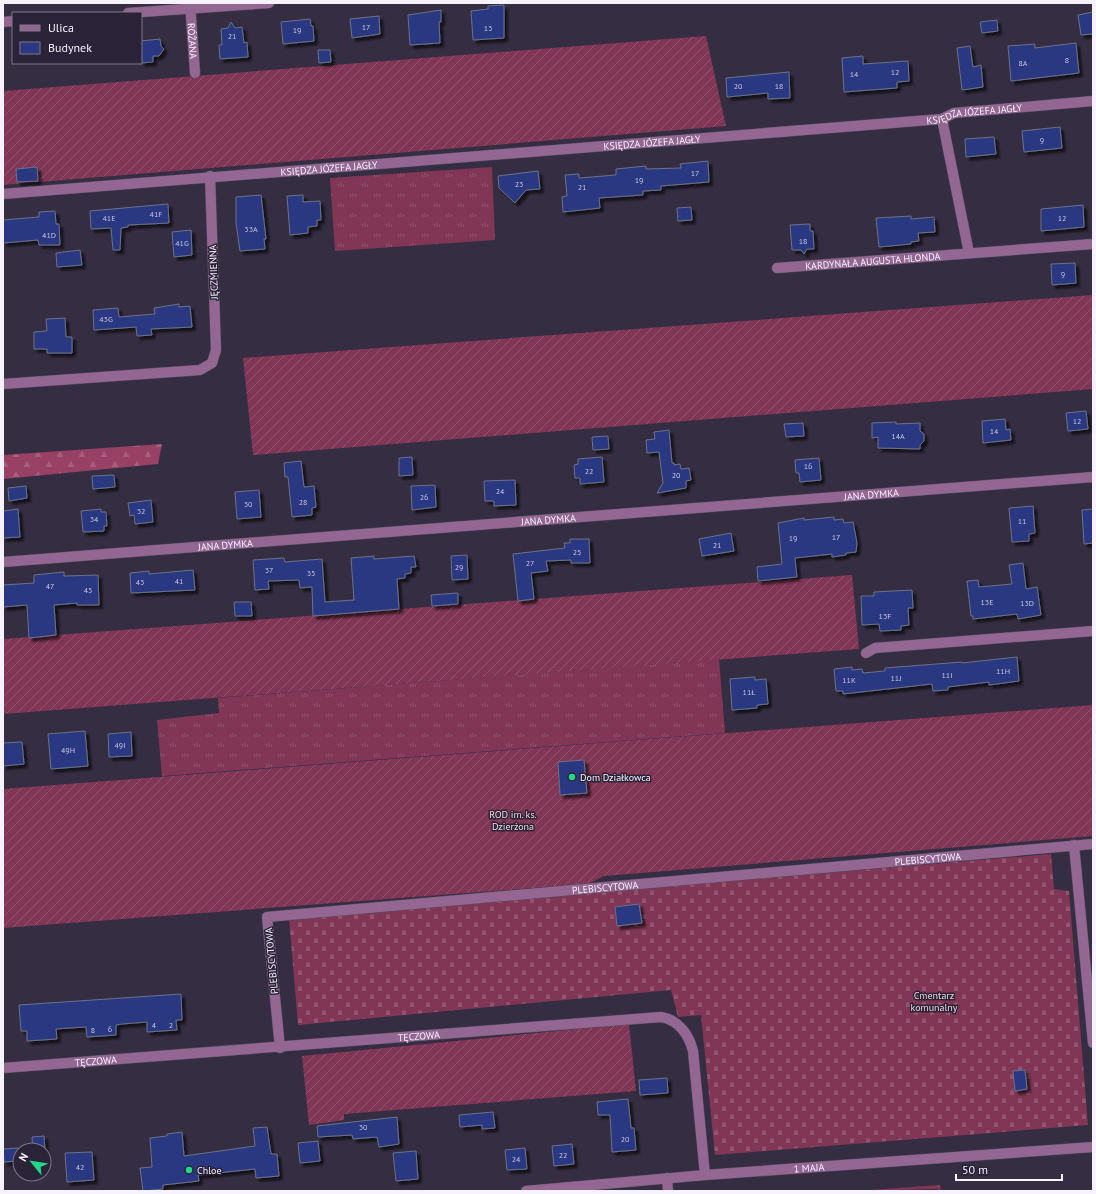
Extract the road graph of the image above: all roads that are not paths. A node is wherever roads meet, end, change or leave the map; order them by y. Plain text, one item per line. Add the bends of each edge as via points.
1 (269, 3) edge
2 (190, 6) edge
3 (137, 12) edge
4 (195, 73) dead end
5 (1093, 101) edge
6 (942, 120) junction
7 (210, 176) junction
8 (3, 194) edge
9 (1093, 244) edge
10 (968, 253) junction
11 (777, 268) dead end
12 (3, 384) edge
13 (1093, 477) edge
14 (3, 562) edge
15 (1093, 631) edge
16 (866, 653) dead end
17 (1093, 844) edge
18 (1074, 845) junction
19 (1093, 1043) edge
20 (280, 1048) junction
21 (3, 1068) edge
22 (1093, 1147) edge
23 (705, 1175) junction
24 (667, 1178) junction
25 (526, 1191) edge
26 (668, 1191) edge

1 - 2 street, RÓŻANA
2 - 3 street, RÓŻANA
2 - 4 street, RÓŻANA
5 - 6 street, KSIĘDZA JÓZEFA JAGŁY via 954,113
6 - 7 street, KSIĘDZA JÓZEFA JAGŁY
6 - 10 street
7 - 8 street
7 - 12 street, JĘCZMIENNA via 216,350 212,363 200,370
9 - 10 street, KARDYNAŁA AUGUSTA HLONDA
10 - 11 street, KARDYNAŁA AUGUSTA HLONDA
13 - 14 street, JANA DYMKA
15 - 16 street via 876,648
17 - 18 street, PLEBISCYTOWA
18 - 19 street
18 - 20 street, PLEBISCYTOWA via 267,917
20 - 21 street, TĘCZOWA
20 - 23 street, TĘCZOWA via 665,1017 682,1029 690,1040 693,1051
22 - 23 street, 1 MAJA
23 - 24 street, 1 MAJA
24 - 25 street, 1 MAJA
24 - 26 street

